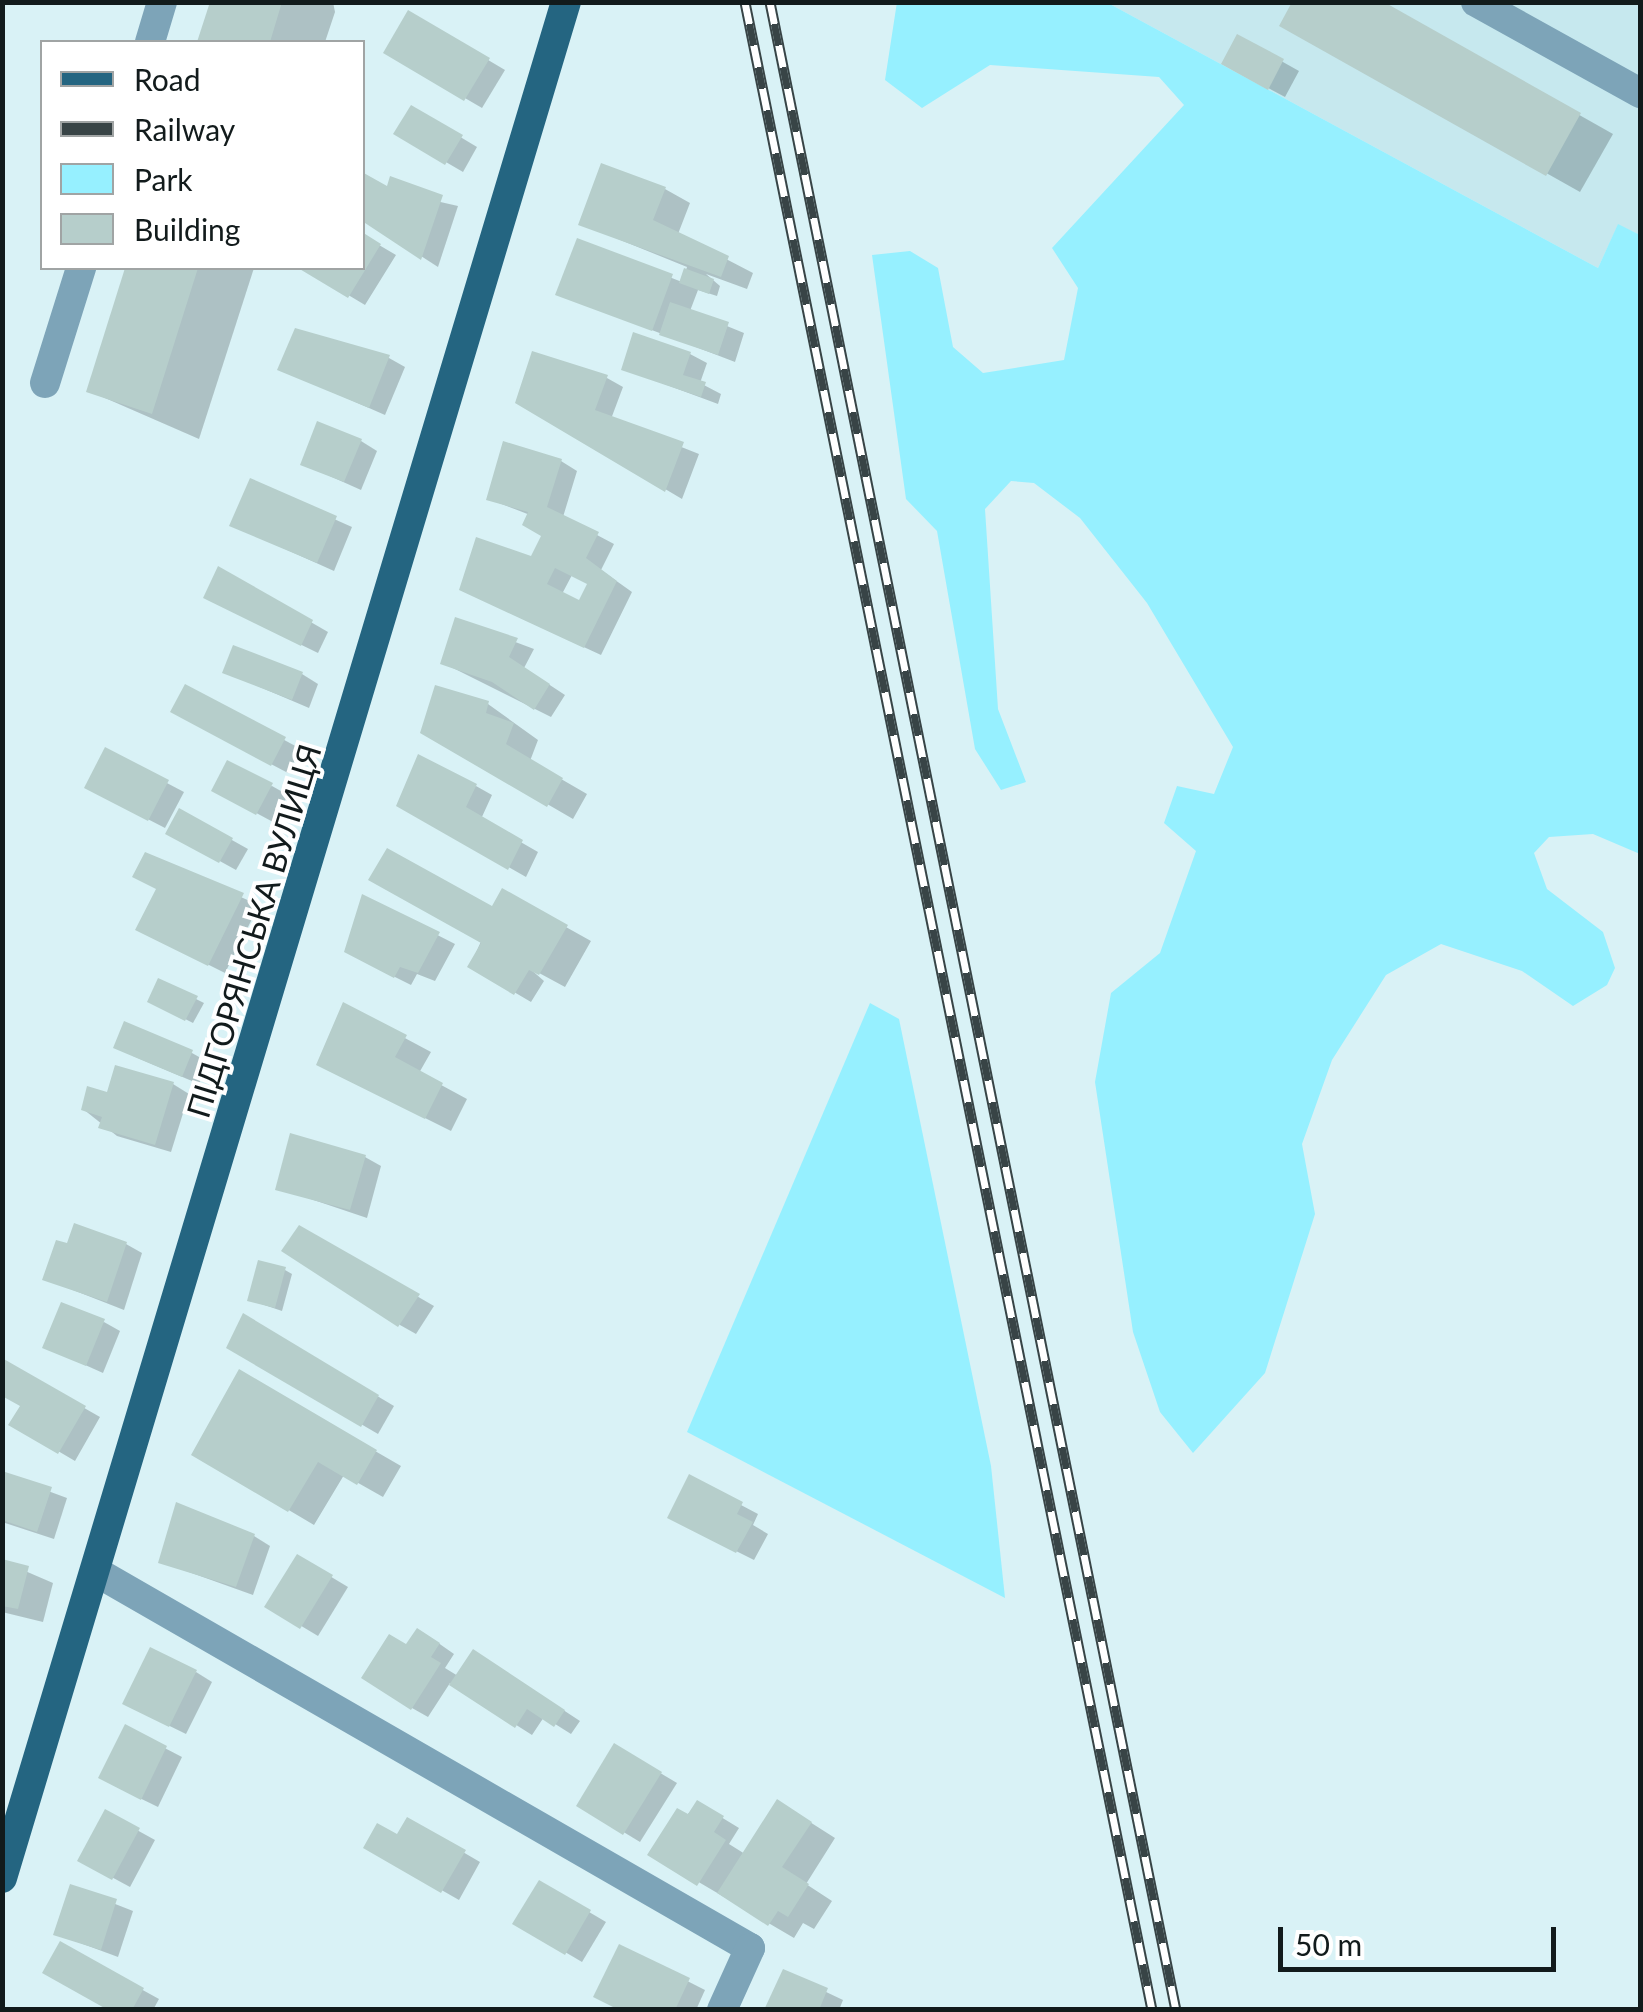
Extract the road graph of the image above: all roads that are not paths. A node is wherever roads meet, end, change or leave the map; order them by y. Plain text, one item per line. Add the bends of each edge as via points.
1 (162, 2) edge
2 (566, 2) edge
3 (1481, 4) edge
4 (151, 40) edge
5 (1640, 93) edge
6 (80, 270) edge
7 (45, 383) dead end
8 (100, 1574) junction
9 (2, 1878) edge
10 (722, 2010) edge

1 - 4 street
2 - 8 main road, ПІДГОРЯНСЬКА ВУЛИЦЯ
3 - 5 street
6 - 7 street
8 - 9 main road, ПІДГОРЯНСЬКА ВУЛИЦЯ
8 - 10 street via 750,1948

